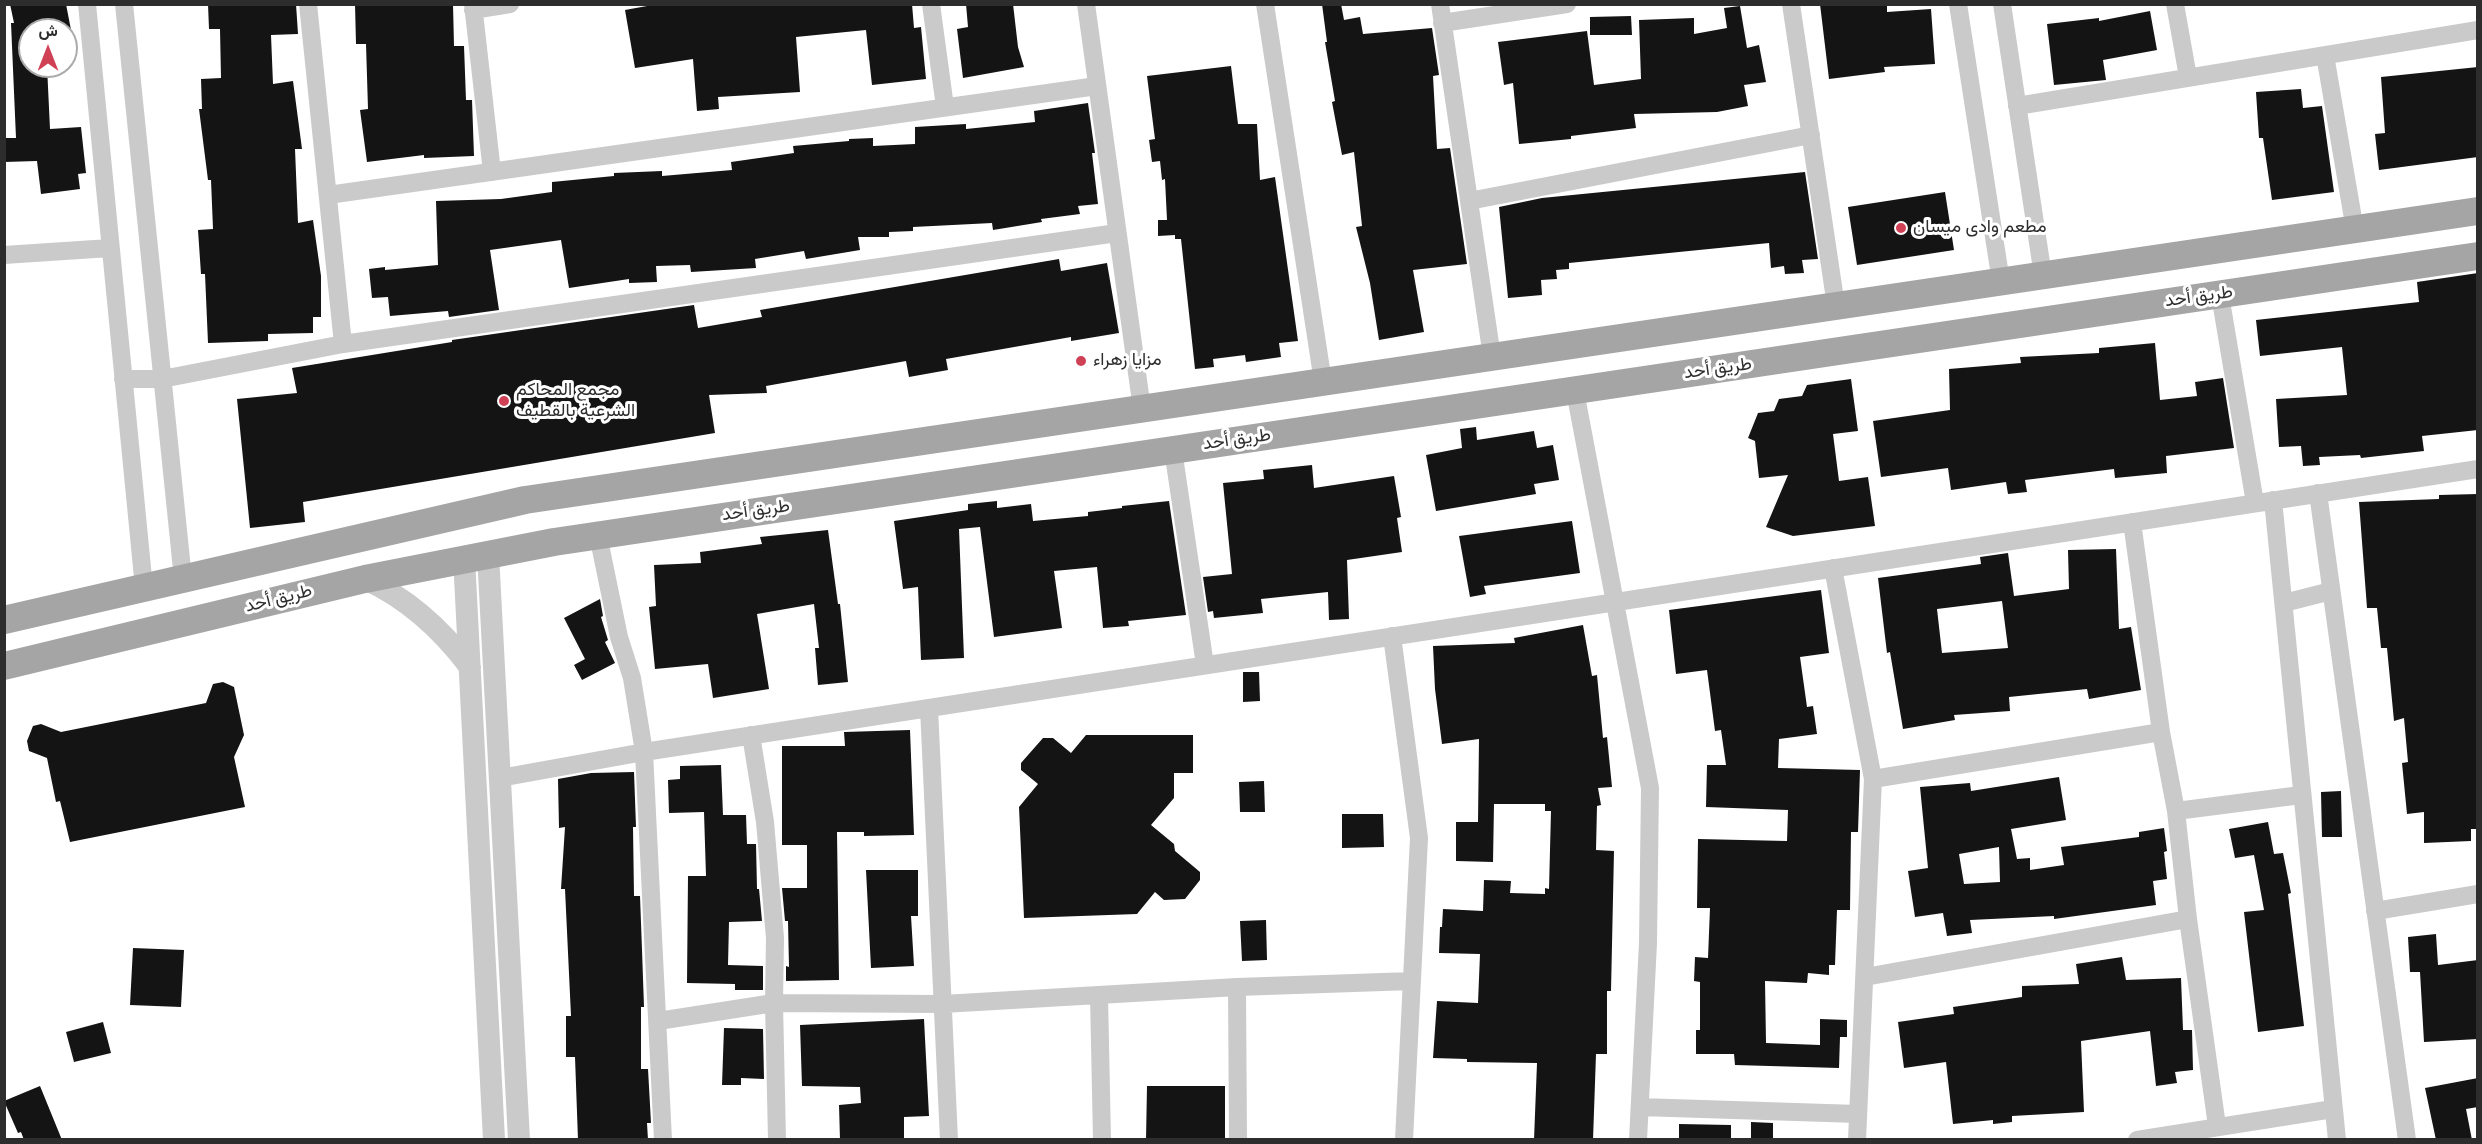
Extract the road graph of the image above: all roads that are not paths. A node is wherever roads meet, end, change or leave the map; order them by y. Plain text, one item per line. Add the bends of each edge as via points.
1 (87, 4) edge
2 (124, 4) edge
3 (308, 4) edge
4 (510, 4) edge
5 (931, 4) edge
6 (1086, 4) edge
7 (1265, 4) edge
8 (1440, 4) edge
9 (1567, 4) edge
10 (1791, 4) edge
11 (1958, 4) edge
12 (2002, 4) edge
13 (2175, 4) edge
14 (473, 7) edge
15 (1443, 23) junction
16 (2478, 30) edge
17 (2325, 54) junction
18 (2188, 77) junction
19 (1097, 86) junction
20 (2017, 106) junction
21 (945, 107) junction
22 (1811, 135) junction
23 (492, 172) junction
24 (328, 195) junction
25 (1469, 201) junction
26 (2478, 211) edge
27 (2355, 230) junction
28 (1117, 233) junction
29 (110, 248) junction
30 (4, 255) edge
31 (2478, 256) edge
32 (2043, 276) junction
33 (2001, 282) junction
34 (2220, 295) junction
35 (1836, 306) junction
36 (343, 344) junction
37 (1491, 357) junction
38 (123, 379) junction
39 (162, 379) junction
40 (1323, 382) junction
41 (1575, 391) junction
42 (1142, 409) junction
43 (1173, 450) junction
44 (2478, 469) edge
45 (2318, 493) junction
46 (2264, 501) junction
47 (2132, 522) junction
48 (598, 535) junction
49 (476, 556) junction
50 (1833, 568) junction
51 (183, 579) junction
52 (365, 579) junction
53 (144, 588) junction
54 (2331, 591) junction
55 (1615, 601) junction
56 (2284, 603) junction
57 (4, 620) edge
58 (1392, 636) junction
59 (1205, 665) junction
60 (4, 666) edge
61 (470, 667) junction
62 (928, 708) junction
63 (2161, 732) junction
64 (751, 735) junction
65 (644, 752) junction
66 (500, 778) junction
67 (1873, 779) junction
68 (2301, 795) junction
69 (2176, 811) junction
70 (2478, 894) edge
71 (2375, 911) junction
72 (2188, 919) junction
73 (1864, 976) junction
74 (1412, 981) junction
75 (1237, 987) junction
76 (1099, 995) junction
77 (774, 1003) junction
78 (943, 1004) junction
79 (658, 1021) junction
80 (1640, 1107) junction
81 (2333, 1108) junction
82 (1858, 1114) junction
83 (2217, 1125) junction
84 (494, 1140) edge
85 (519, 1140) edge
86 (663, 1140) edge
87 (777, 1140) edge
88 (949, 1140) edge
89 (1102, 1140) edge
90 (1238, 1140) edge
91 (1404, 1140) edge
92 (1638, 1140) edge
93 (1857, 1140) edge
94 (2137, 1140) edge
95 (2337, 1140) edge
96 (2407, 1140) edge

1 - 29 street
2 - 39 street
3 - 24 street
4 - 14 street
5 - 21 street
6 - 19 street
7 - 40 street
8 - 15 street
9 - 15 street
10 - 22 street
11 - 33 street
12 - 20 street
13 - 18 street
14 - 23 street
15 - 25 street
16 - 17 street
17 - 18 street
17 - 27 street
18 - 20 street
19 - 21 street
19 - 28 street
20 - 32 street
21 - 23 street
22 - 25 street
22 - 35 street
23 - 24 street
24 - 36 street
25 - 37 street
26 - 27 main road
27 - 32 main road
28 - 36 street
28 - 42 street
29 - 30 street
29 - 38 street
31 - 34 main road, طريق أحد
32 - 33 main road
33 - 35 main road
34 - 41 main road, طريق أحد
34 - 46 street
35 - 37 main road
36 - 39 street
37 - 40 main road
38 - 39 street
38 - 53 street
39 - 51 street
40 - 42 main road
41 - 43 main road, طريق أحد
41 - 55 street
42 - 51 main road via 525,500
43 - 48 main road, طريق أحد
43 - 59 street
44 - 45 street
45 - 46 street
45 - 54 street
46 - 47 street
46 - 56 street
47 - 50 street
47 - 63 street
48 - 49 main road, طريق أحد
48 - 65 street via 619,637 632,678
49 - 52 main road, طريق أحد
49 - 61 street
49 - 66 street
50 - 55 street
50 - 67 street
51 - 53 main road
52 - 60 main road, طريق أحد
52 - 61 street via 424,618 449,639
53 - 57 main road
54 - 56 street
54 - 71 street
55 - 58 street
55 - 80 street via 1650,788
56 - 68 street
58 - 59 street
58 - 74 street via 1419,838
59 - 62 street
61 - 84 street
62 - 64 street
62 - 78 street
63 - 67 street
63 - 69 street
64 - 65 street
64 - 77 street via 765,822 775,938
65 - 66 street
65 - 79 street
66 - 85 street
67 - 73 street
68 - 69 street
68 - 81 street
69 - 72 street
70 - 71 street
71 - 96 street
72 - 73 street
72 - 83 street
73 - 82 street
74 - 75 street
74 - 91 street
75 - 76 street
75 - 90 street
76 - 78 street
76 - 89 street
77 - 78 street
77 - 79 street
77 - 87 street
78 - 88 street
79 - 86 street
80 - 82 street
80 - 92 street
81 - 83 street
81 - 95 street
82 - 93 street
83 - 94 street

